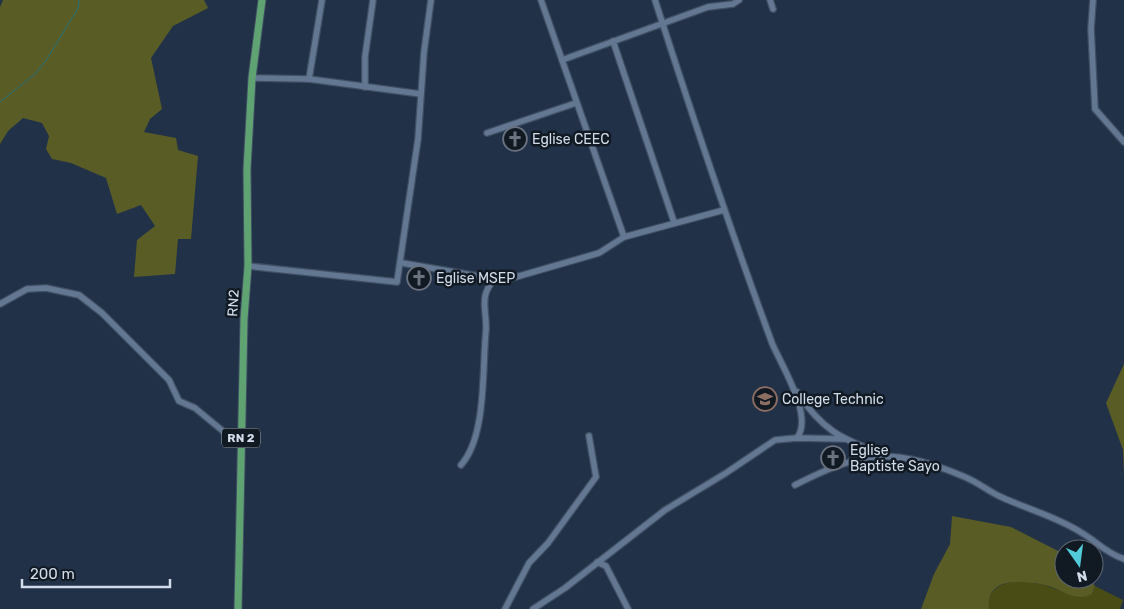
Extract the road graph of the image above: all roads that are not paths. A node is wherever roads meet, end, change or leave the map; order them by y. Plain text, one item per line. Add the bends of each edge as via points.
1 (262, 0) edge
2 (322, 0) edge
3 (373, 0) edge
4 (431, 0) edge
5 (542, 0) edge
6 (656, 0) edge
7 (739, 0) edge
8 (770, 0) edge
9 (1093, 0) edge
10 (773, 9) dead end
11 (663, 23) junction
12 (613, 41) junction
13 (562, 60) junction
14 (252, 78) junction
15 (309, 79) junction
16 (365, 87) junction
17 (421, 94) junction
18 (576, 103) junction
19 (487, 133) dead end
20 (1124, 142) edge
21 (724, 210) junction
22 (674, 222) junction
23 (624, 237) junction
24 (402, 263) junction
25 (248, 266) junction
26 (496, 279) junction
27 (0, 304) edge
28 (793, 386) junction
29 (589, 436) dead end
30 (797, 438) junction
31 (844, 439) junction
32 (241, 446) junction
33 (885, 455) junction
34 (461, 465) dead end
35 (795, 485) dead end
36 (1124, 559) edge
37 (597, 562) junction
38 (238, 609) edge
39 (505, 609) edge
40 (533, 609) edge
41 (628, 609) edge

1 - 14 main road, RN2 / RN 2
2 - 15 street
3 - 16 street via 365,57
4 - 17 street
5 - 13 street
6 - 11 street
7 - 11 street
8 - 10 street
9 - 20 street via 1091,29 1095,109
11 - 12 street
11 - 21 street
12 - 13 street
12 - 22 street
13 - 18 street
14 - 15 street
14 - 25 main road, RN2 / RN 2 via 247,169
15 - 16 street
16 - 17 street
17 - 24 street
18 - 19 street
18 - 23 street
21 - 22 street
21 - 28 street via 778,358
22 - 23 street
23 - 26 street via 599,253 509,279
24 - 25 street via 394,283
24 - 26 street
25 - 32 main road, RN2 / RN 2
26 - 34 street via 487,287 484,303 486,328 481,403 470,453
27 - 32 street via 27,289 46,288 79,295 102,313 169,380 179,401 195,408
28 - 30 street via 802,417 801,432
28 - 31 street via 821,424
29 - 39 street via 596,477 548,543 529,563
30 - 31 street
30 - 37 street via 775,440 749,456 726,474 665,510
31 - 33 street
32 - 38 main road, RN2 / RN 2
33 - 35 street via 862,457
33 - 36 street via 925,463 966,478 999,496 1042,512
37 - 40 street
37 - 41 street via 606,566

